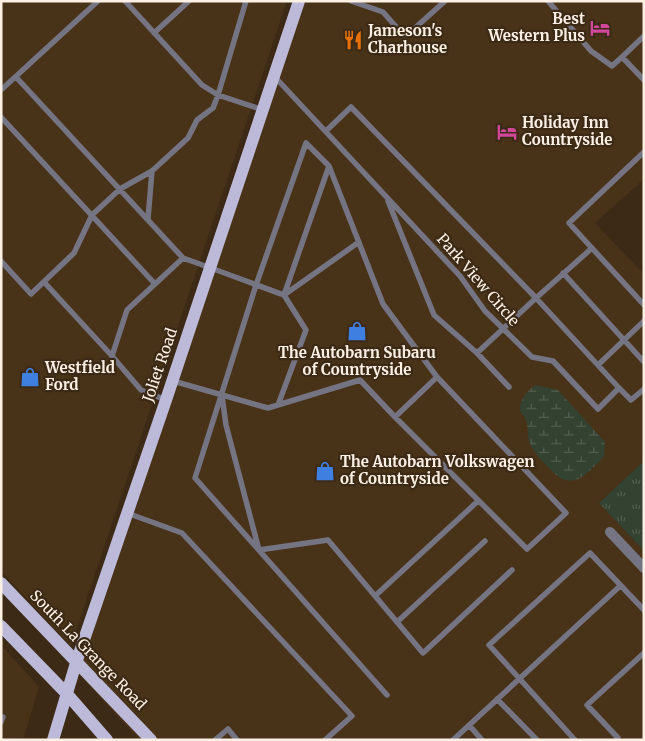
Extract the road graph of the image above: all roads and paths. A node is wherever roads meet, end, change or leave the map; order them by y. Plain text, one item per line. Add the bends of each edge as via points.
1 (98, 1) edge
2 (125, 1) edge
3 (189, 1) edge
4 (246, 1) edge
5 (299, 1) edge
6 (351, 1) edge
7 (445, 1) edge
8 (548, 1) edge
9 (154, 33) junction
10 (644, 36) edge
11 (622, 57) junction
12 (274, 76) junction
13 (16, 77) junction
14 (644, 80) edge
15 (1, 90) edge
16 (218, 95) junction
17 (263, 110) junction
18 (1, 118) edge
19 (326, 131) junction
20 (644, 152) edge
21 (329, 166) junction
22 (152, 171) junction
23 (120, 189) junction
24 (386, 196) junction
25 (92, 215) junction
26 (148, 220) junction
27 (359, 242) junction
28 (592, 248) junction
29 (183, 258) junction
30 (1, 261) edge
31 (210, 268) junction
32 (563, 273) junction
33 (44, 282) junction
34 (155, 284) junction
35 (256, 285) junction
36 (284, 295) junction
37 (536, 298) junction
38 (644, 305) edge
39 (644, 321) edge
40 (503, 328) junction
41 (624, 340) junction
42 (477, 353) junction
43 (112, 356) junction
44 (644, 362) edge
45 (598, 365) junction
46 (437, 377) junction
47 (172, 380) junction
48 (509, 388) dead end
49 (619, 388) junction
50 (644, 389) edge
51 (222, 394) junction
52 (166, 400) junction
53 (278, 404) junction
54 (395, 417) junction
55 (478, 501) junction
56 (127, 514) junction
57 (610, 532) dead end
58 (485, 541) dead end
59 (259, 550) junction
60 (644, 568) edge
61 (512, 570) dead end
62 (1, 583) edge
63 (620, 586) junction
64 (375, 596) junction
65 (644, 610) edge
66 (397, 622) junction
67 (1, 626) edge
68 (644, 653) edge
69 (76, 663) junction
70 (519, 679) junction
71 (67, 694) junction
72 (387, 695) dead end
73 (498, 699) junction
74 (1, 717) edge
75 (1, 722) edge
76 (469, 725) junction
77 (52, 740) edge
78 (107, 740) edge
79 (151, 740) edge
80 (215, 740) edge
81 (237, 740) edge
82 (325, 740) edge
83 (453, 740) edge
84 (482, 740) edge
85 (537, 740) edge
86 (575, 740) edge
87 (616, 740) edge

1 - 13 lane
2 - 9 lane
3 - 9 lane
4 - 16 lane
5 - 12 main road, Joliet Road
6 - 7 lane via 382,12 405,37
8 - 11 lane via 591,51 612,66
9 - 16 lane via 202,85
10 - 11 lane
11 - 14 lane
12 - 17 main road, Joliet Road
12 - 19 lane, Park View Circle
13 - 15 lane
13 - 23 lane
16 - 17 lane
16 - 22 lane via 212,108 197,120 188,138
17 - 31 main road, Joliet Road
18 - 25 lane
19 - 24 lane, Park View Circle
19 - 37 lane via 351,107
20 - 28 lane via 569,223
21 - 27 lane
21 - 35 lane via 306,143
21 - 36 lane
22 - 23 lane
22 - 26 lane
23 - 25 lane
23 - 26 lane
24 - 40 lane, Park View Circle
24 - 42 lane via 434,315
25 - 33 lane via 74,254
25 - 34 lane
26 - 29 lane
27 - 36 lane
27 - 46 lane via 384,304
28 - 32 lane
28 - 38 lane
29 - 31 lane
29 - 34 lane
30 - 33 lane via 31,294
31 - 35 lane
31 - 47 main road, Joliet Road
32 - 37 lane
32 - 41 lane
33 - 43 lane
34 - 43 lane via 127,310
35 - 36 lane
35 - 51 lane
36 - 53 lane via 306,330
37 - 40 lane
37 - 45 lane
39 - 41 lane
40 - 42 lane
40 - 49 lane, Park View Circle via 532,357 553,361 598,409
41 - 44 lane
41 - 45 lane
42 - 48 lane
43 - 52 lane via 141,390
45 - 49 lane
46 - 54 lane
46 - 55 lane via 566,513 527,549
47 - 51 lane
47 - 52 main road, Joliet Road
49 - 50 lane via 631,400
51 - 53 lane via 268,408
51 - 59 lane via 226,425
51 - 59 lane via 195,478
52 - 56 main road, Joliet Road
53 - 54 lane via 360,380
54 - 55 lane
55 - 64 lane
56 - 69 main road, Joliet Road
56 - 82 lane via 182,533 352,716
57 - 60 street
58 - 66 lane
59 - 64 lane via 328,540
59 - 72 lane
61 - 66 lane via 423,653
62 - 69 main road, South La Grange Road
63 - 65 lane
63 - 70 lane
63 - 70 lane via 590,554 489,645
64 - 66 lane
67 - 71 main road
68 - 87 lane via 588,705 618,738
69 - 71 main road, Joliet Road
69 - 79 main road, South La Grange Road
70 - 73 lane
70 - 86 lane
71 - 77 main road, Joliet Road
71 - 78 main road
73 - 76 lane
73 - 85 lane
74 - 75 lane
76 - 83 lane
76 - 84 lane
80 - 81 lane via 228,729

